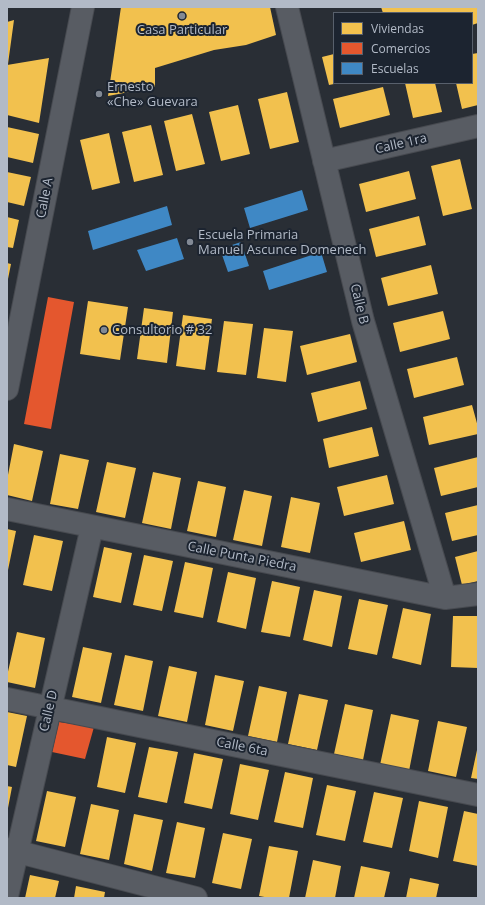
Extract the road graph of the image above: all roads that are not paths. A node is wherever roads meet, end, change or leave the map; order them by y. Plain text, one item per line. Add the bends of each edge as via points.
1 (83, 7) edge
2 (287, 7) edge
3 (478, 126) edge
4 (324, 161) junction
5 (7, 389) edge
6 (7, 509) edge
7 (92, 527) junction
8 (478, 594) edge
9 (445, 598) junction
10 (7, 699) edge
11 (50, 708) junction
12 (478, 795) edge
13 (12, 850) edge
14 (7, 896) edge
15 (196, 898) edge

1 - 5 street, Calle A
2 - 4 street, Calle B
3 - 4 street, Calle 1ra
4 - 9 street, Calle B via 363,321
6 - 7 street, Calle Punta Piedra
7 - 9 street, Calle Punta Piedra
7 - 11 street, Calle D
8 - 9 street, Calle Punta Piedra
10 - 11 street, Calle 6ta
11 - 12 street, Calle 6ta
11 - 13 street, Calle D
13 - 14 street, Calle D
13 - 15 street

